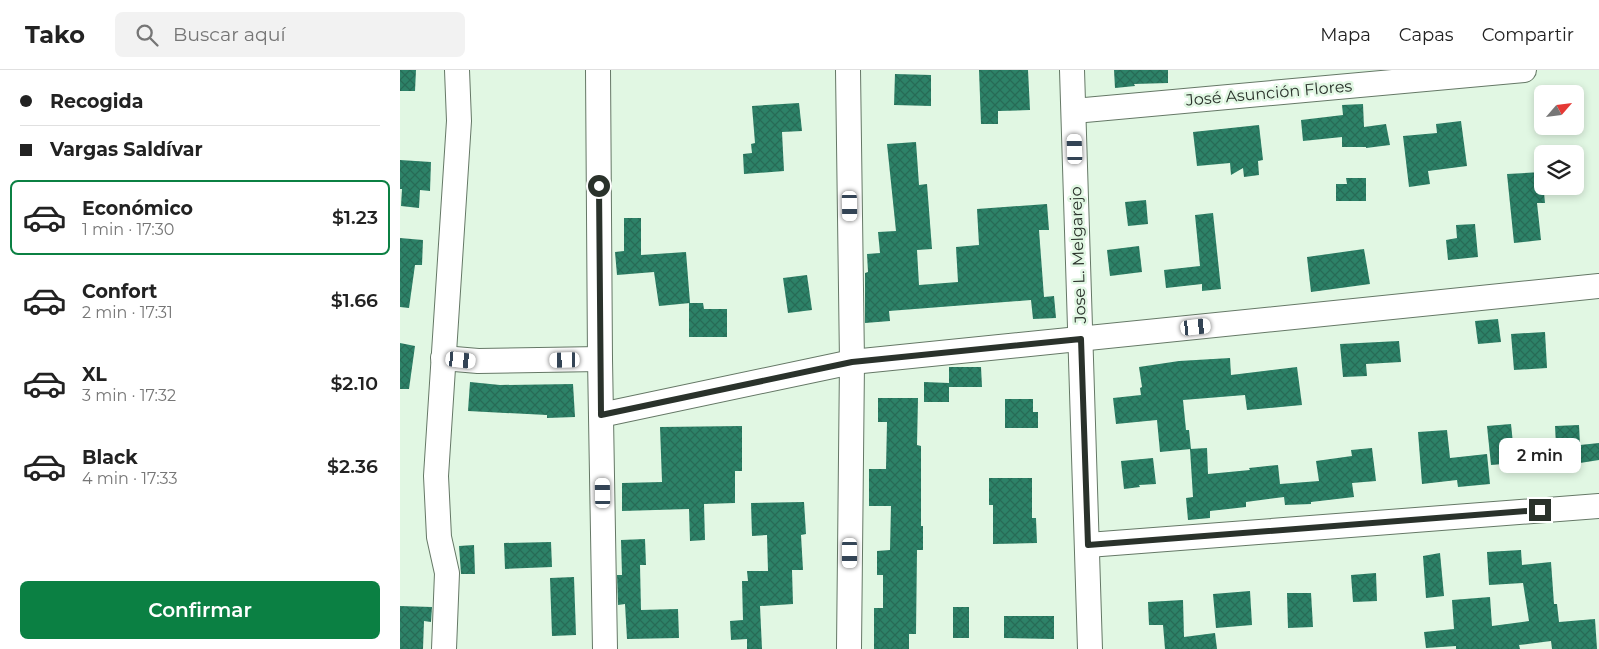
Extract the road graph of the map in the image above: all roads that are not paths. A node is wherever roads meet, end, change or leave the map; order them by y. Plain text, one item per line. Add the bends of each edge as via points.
1 (457, 70) edge
2 (598, 70) edge
3 (848, 70) edge
4 (1072, 70) edge
5 (1524, 70) edge
6 (1074, 111) junction
7 (1599, 286) edge
8 (1081, 339) junction
9 (444, 358) junction
10 (600, 359) junction
11 (852, 362) junction
12 (601, 415) junction
13 (1599, 506) edge
14 (1088, 545) junction
15 (444, 649) edge
16 (606, 649) edge
17 (849, 649) edge
18 (1090, 649) edge

1 - 9 street via 459,121
2 - 10 street
3 - 11 street
4 - 6 street, Jose L. Melgarejo
5 - 6 street, José Asunción Flores
6 - 8 street, Jose L. Melgarejo
7 - 8 street
8 - 11 street
8 - 14 street, Jose L. Melgarejo
9 - 10 street via 478,362
9 - 15 street via 436,476 439,536 447,573
10 - 12 street
11 - 12 street
11 - 17 street
12 - 16 street
13 - 14 street
14 - 18 street, Jose L. Melgarejo

